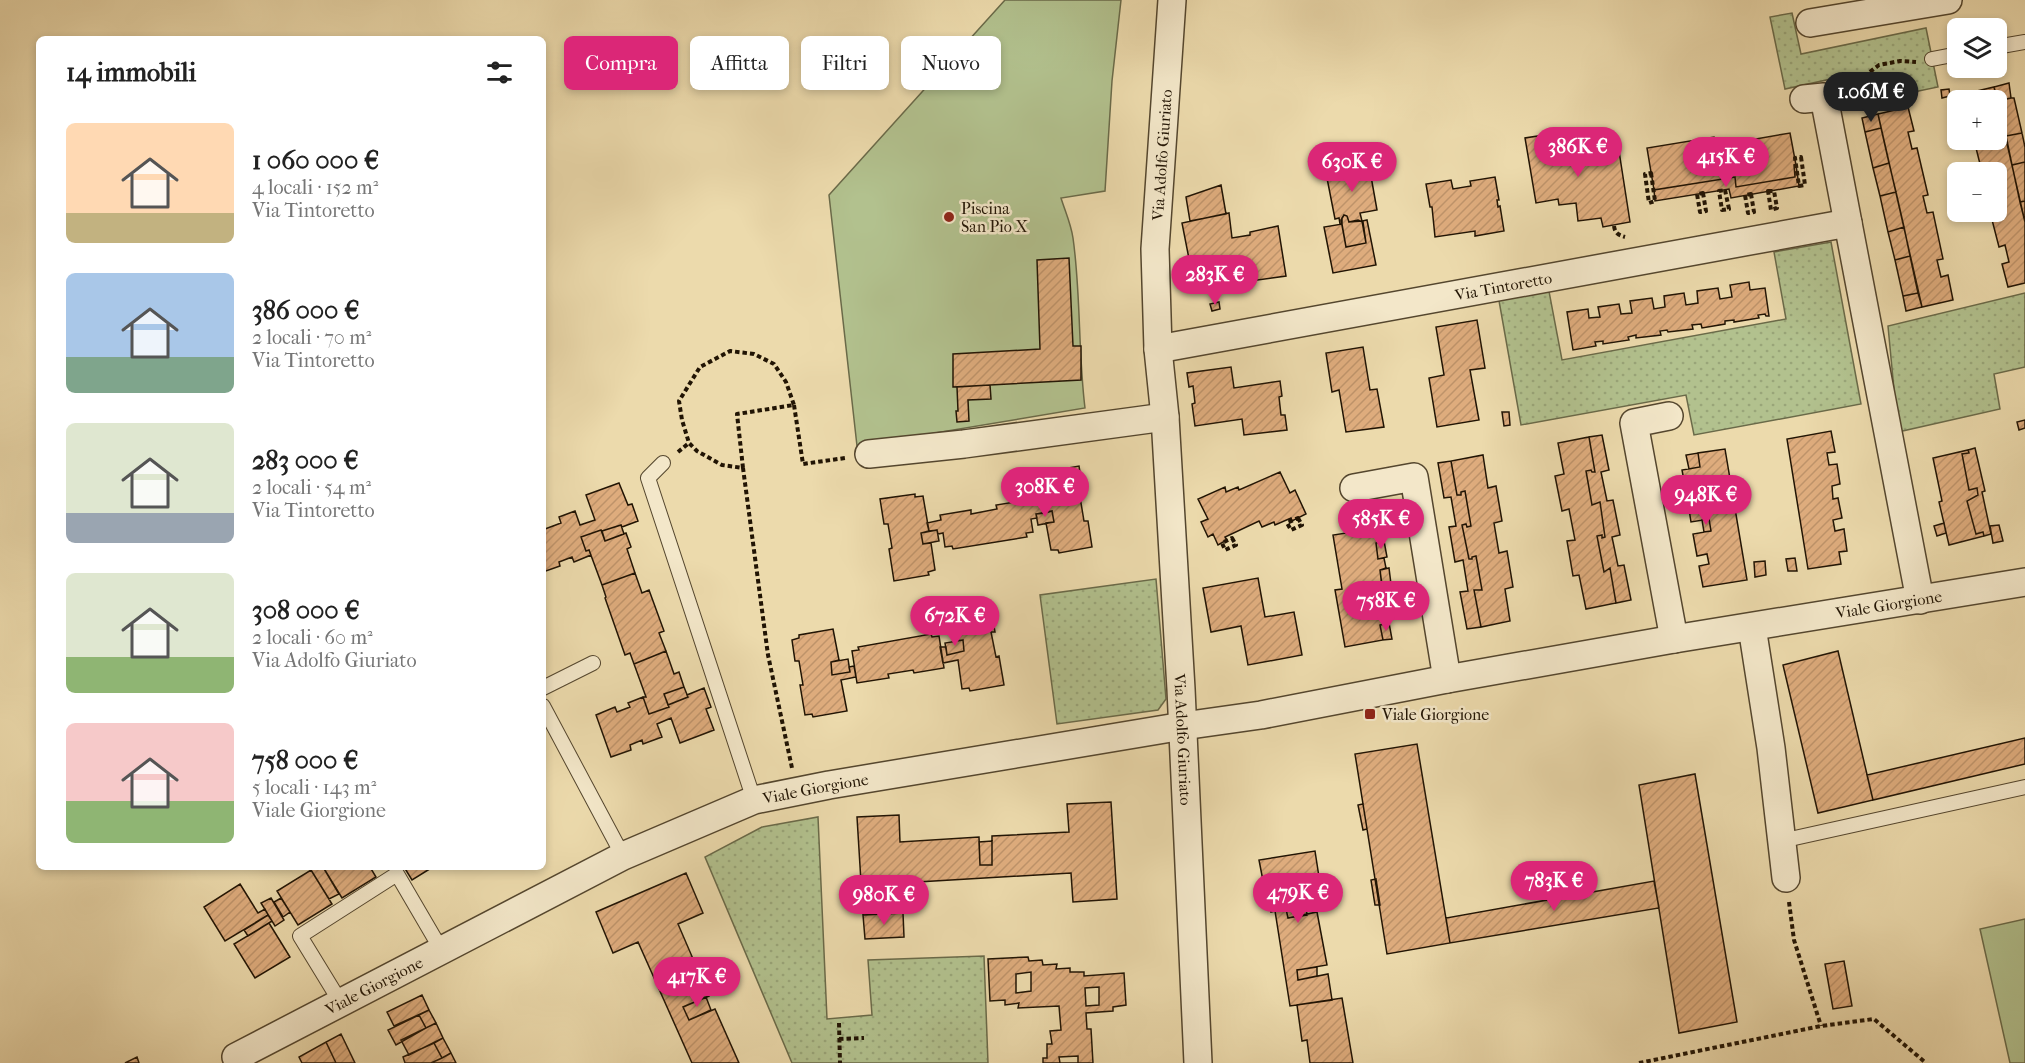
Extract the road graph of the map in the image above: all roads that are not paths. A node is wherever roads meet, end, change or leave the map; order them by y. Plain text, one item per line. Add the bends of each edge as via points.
1 (1172, 0) edge
2 (1948, 0) edge
3 (1917, 3) edge
4 (1810, 23) dead end
5 (2025, 42) edge
6 (2007, 45) edge
7 (1947, 56) edge
8 (1932, 59) road end
9 (1815, 101) road end
10 (1848, 223) junction
11 (1158, 349) junction
12 (1669, 416) dead end
13 (1165, 417) junction
14 (869, 454) road end
15 (663, 463) dead end
16 (1354, 488) dead end
17 (2025, 582) edge
18 (1920, 600) junction
19 (1752, 627) junction
20 (1674, 639) junction
21 (593, 663) dead end
22 (1447, 679) junction
23 (546, 686) edge
24 (546, 712) edge
25 (1183, 726) junction
26 (2025, 787) edge
27 (754, 800) junction
28 (1781, 842) junction
29 (623, 856) junction
30 (1786, 878) road end
31 (442, 951) junction
32 (341, 1003) junction
33 (237, 1060) edge
34 (1198, 1063) edge

1 - 11 street, Via Adolfo Giuriato via 1155,249
2 - 3 street
3 - 4 street
5 - 6 lane
7 - 8 lane
9 - 10 street
10 - 11 street, Via Tintoretto
10 - 18 street
11 - 13 street, Via Adolfo Giuriato
12 - 20 street via 1634,423
13 - 14 street
13 - 25 street, Via Adolfo Giuriato
15 - 27 lane via 648,478
16 - 22 street via 1414,477
17 - 18 street, Viale Giorgione
18 - 19 street, Viale Giorgione
19 - 20 street, Viale Giorgione
19 - 28 street
20 - 22 street, Viale Giorgione
21 - 23 lane
22 - 25 street, Viale Giorgione
24 - 29 lane
25 - 27 street, Viale Giorgione
25 - 34 street, Via Adolfo Giuriato
26 - 28 lane
27 - 29 street, Viale Giorgione
28 - 30 street
29 - 31 street, Viale Giorgione
31 - 32 street, Viale Giorgione
31 - 32 lane via 398,873 300,936
32 - 33 street, Viale Giorgione

